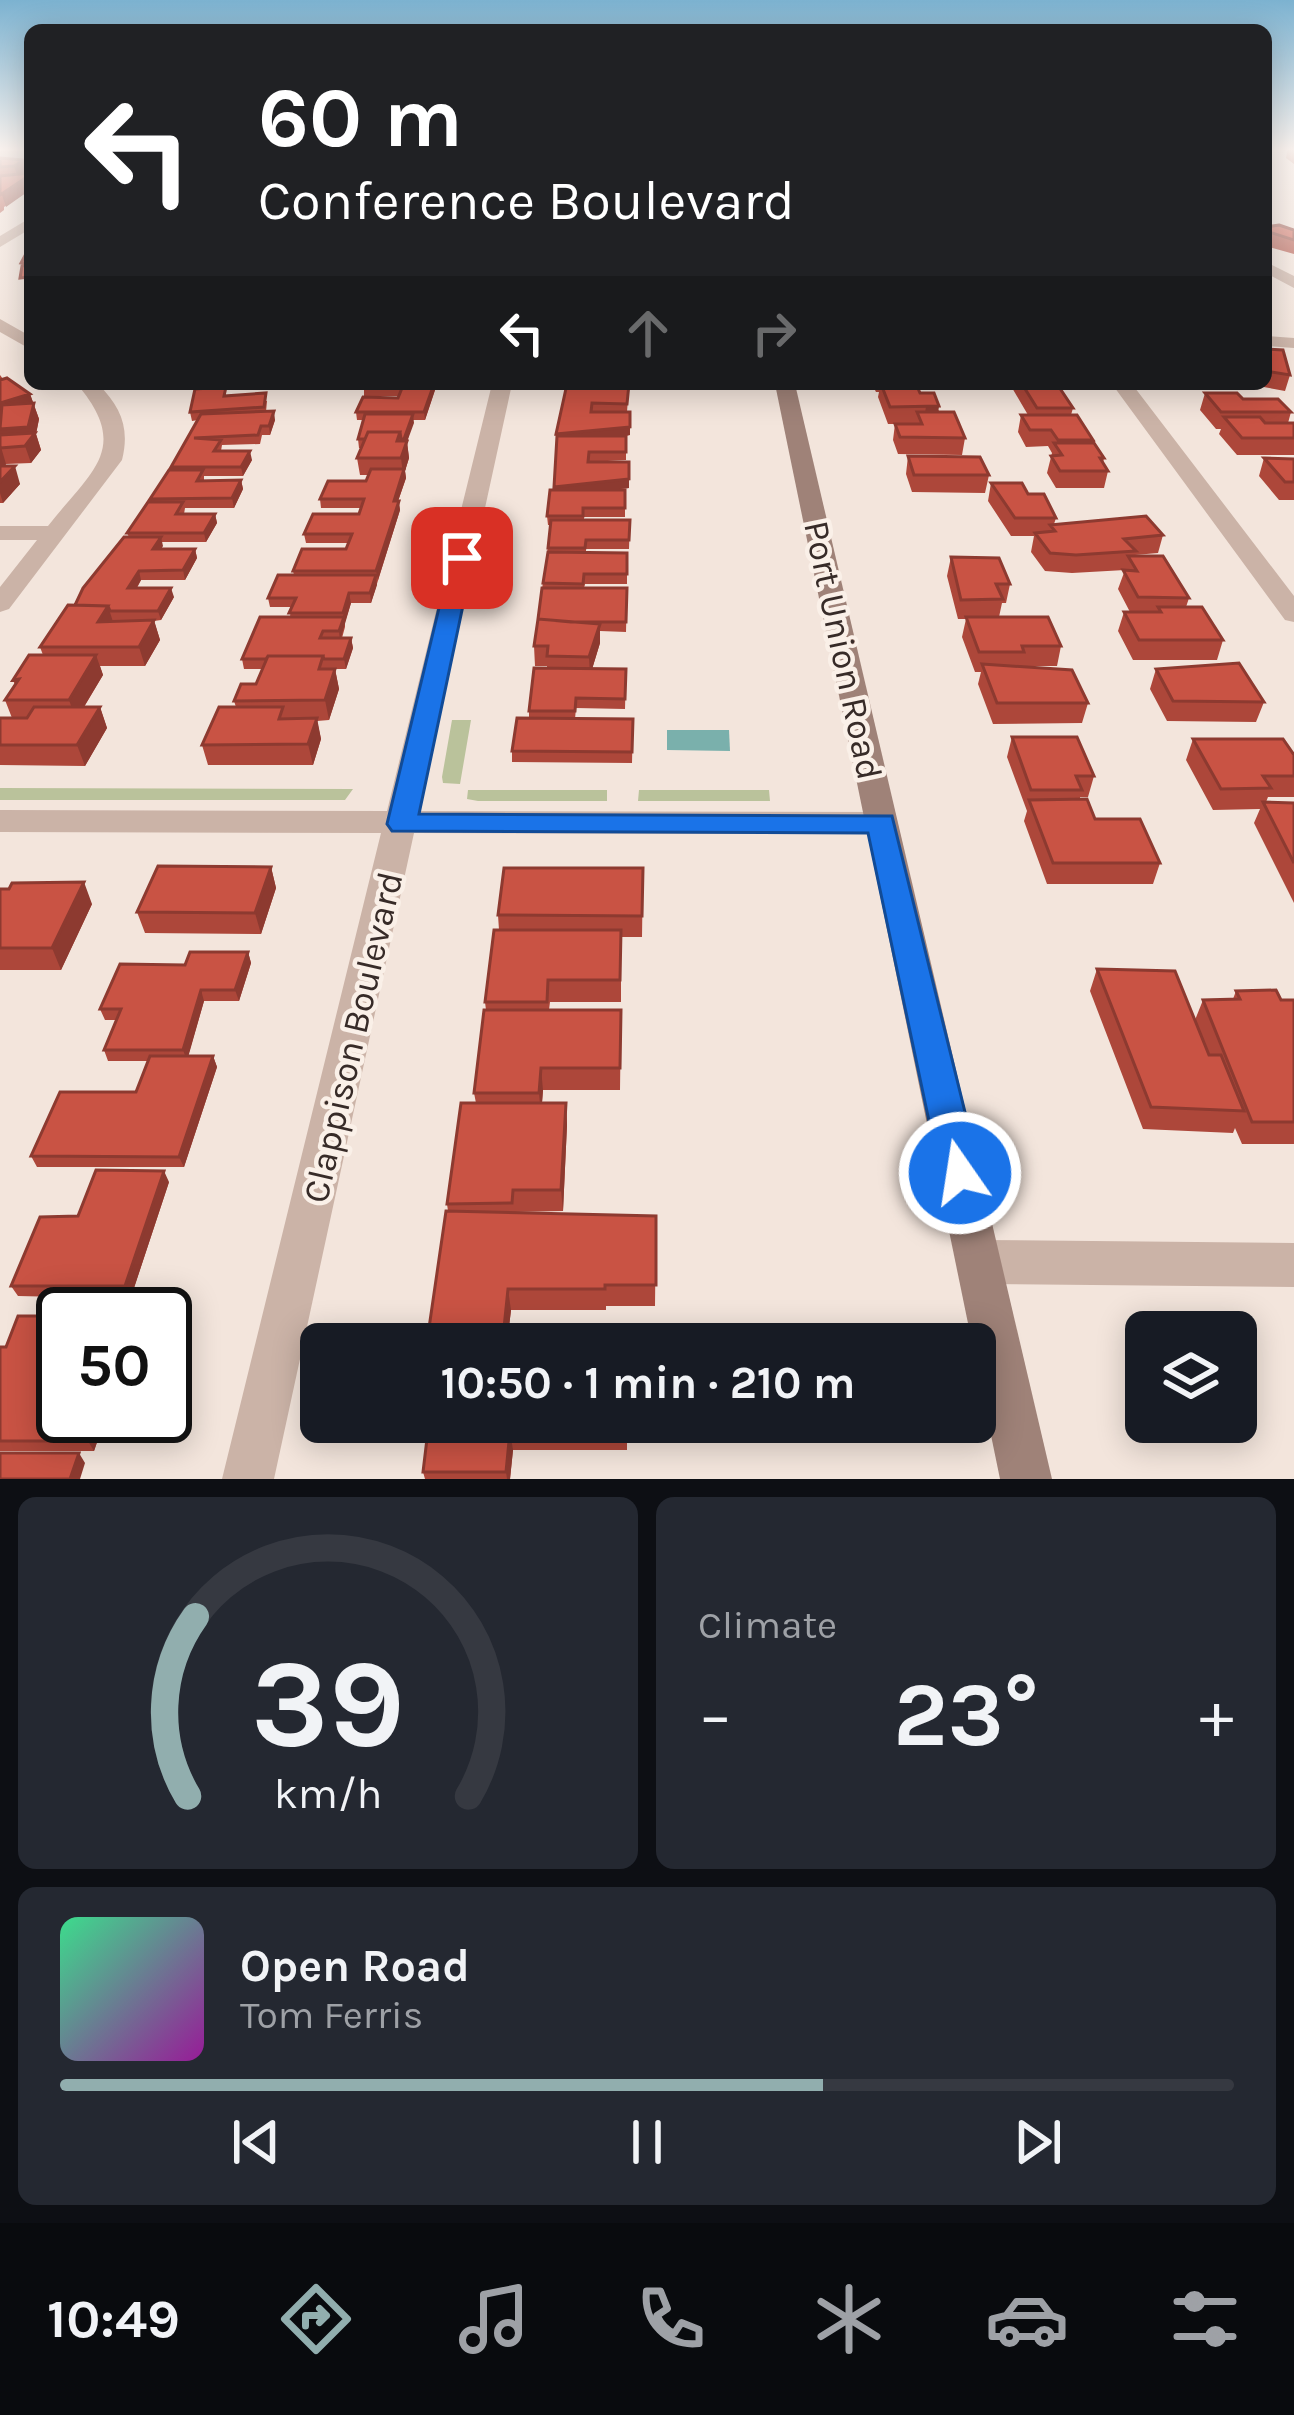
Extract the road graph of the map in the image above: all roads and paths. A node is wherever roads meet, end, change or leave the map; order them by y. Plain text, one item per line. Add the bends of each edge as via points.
1 (93, 390) edge
2 (501, 390) edge
3 (786, 390) edge
4 (1126, 390) edge
5 (0, 533) edge
6 (52, 533) junction
7 (0, 604) edge
8 (1294, 614) edge
9 (0, 821) edge
10 (881, 823) junction
11 (402, 824) junction
12 (980, 1262) junction
13 (1294, 1265) edge
14 (248, 1479) edge
15 (1026, 1479) edge

1 - 6 street via 113,412 117,443
2 - 11 street, Clappison Boulevard
3 - 10 main road, Port Union Road
4 - 8 street
5 - 6 street
6 - 7 street
9 - 11 street
10 - 11 street
10 - 12 main road, Port Union Road
11 - 14 street, Clappison Boulevard
12 - 13 street
12 - 15 main road, Port Union Road

